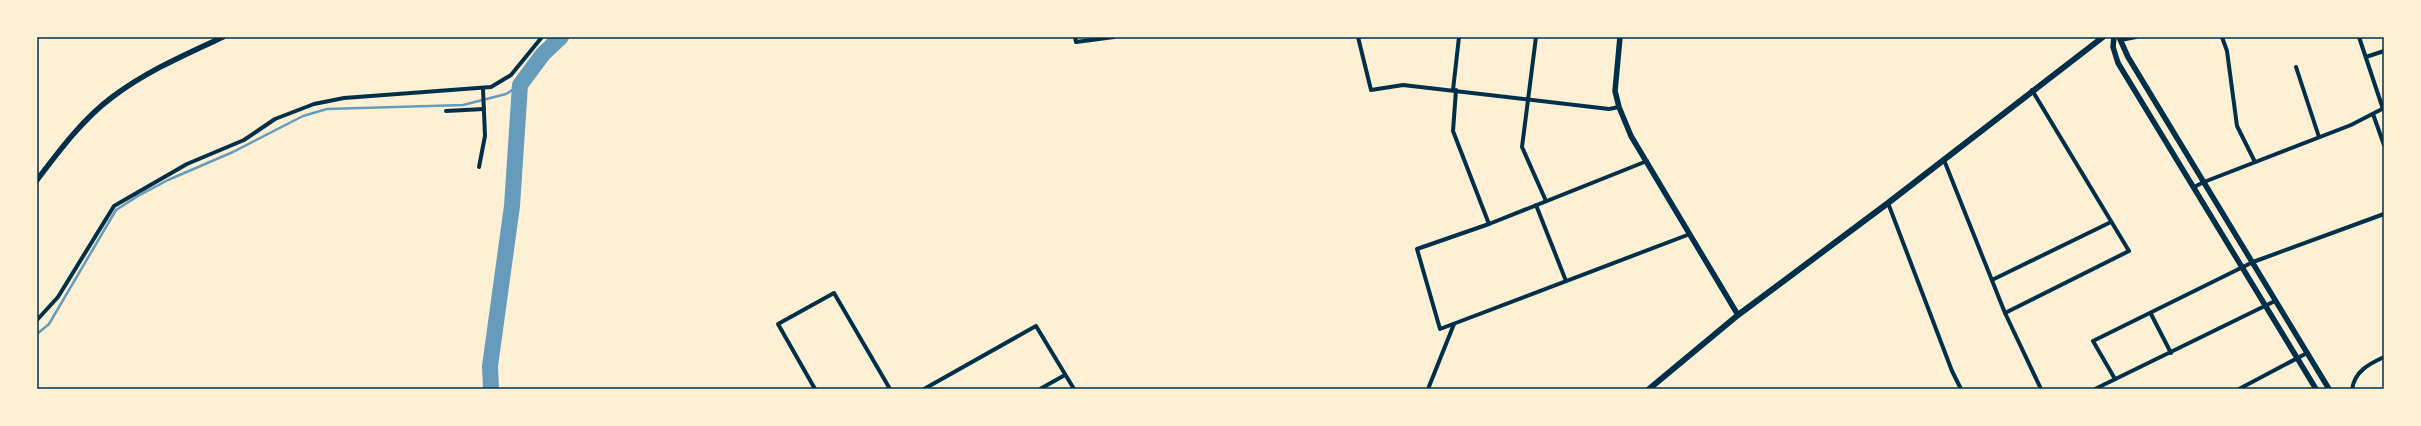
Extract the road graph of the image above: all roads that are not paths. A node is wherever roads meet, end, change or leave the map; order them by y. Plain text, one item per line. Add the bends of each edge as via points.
1 (223, 37) edge
2 (542, 37) edge
3 (1075, 37) edge
4 (1114, 37) edge
5 (1358, 37) edge
6 (1459, 37) edge
7 (1536, 37) edge
8 (1620, 37) edge
9 (2104, 37) edge
10 (2114, 37) edge
11 (2136, 37) edge
12 (2222, 37) edge
13 (2359, 37) edge
14 (2120, 39) edge
15 (2384, 51) edge
16 (2366, 57) junction
17 (2296, 68) dead end
18 (483, 89) junction
19 (1454, 90) junction
20 (2032, 90) junction
21 (1530, 99) junction
22 (1619, 107) junction
23 (484, 108) junction
24 (2383, 109) edge
25 (446, 111) dead end
26 (2373, 114) junction
27 (2319, 137) junction
28 (2384, 145) edge
29 (1944, 160) junction
30 (1647, 161) junction
31 (2255, 162) junction
32 (479, 167) dead end
33 (37, 180) edge
34 (2204, 182) junction
35 (2194, 188) junction
36 (1546, 200) junction
37 (1888, 203) junction
38 (1536, 205) junction
39 (2384, 214) edge
40 (2111, 222) junction
41 (1488, 224) junction
42 (1690, 234) junction
43 (2253, 262) junction
44 (2242, 267) junction
45 (1992, 280) junction
46 (1566, 281) junction
47 (2275, 301) junction
48 (2265, 306) junction
49 (2005, 313) junction
50 (2151, 314) junction
51 (1738, 315) junction
52 (37, 320) edge
53 (1454, 324) junction
54 (2171, 353) junction
55 (2307, 353) junction
56 (2384, 357) edge
57 (2298, 359) junction
58 (1065, 375) junction
59 (2115, 379) junction
60 (815, 389) edge
61 (890, 389) edge
62 (924, 389) edge
63 (1040, 389) edge
64 (1074, 389) edge
65 (1428, 389) edge
66 (1648, 389) edge
67 (1961, 389) edge
68 (2041, 389) edge
69 (2095, 389) edge
70 (2239, 389) edge
71 (2316, 389) edge
72 (2329, 389) edge
73 (2352, 389) edge

1 - 33 street via 163,64 110,99 90,116
2 - 18 street via 511,75 500,84
3 - 4 street via 1076,42
5 - 19 street via 1371,90 1402,85
6 - 19 street
7 - 21 street
8 - 22 street via 1615,90
9 - 20 main road
10 - 35 street via 2113,47 2118,63
11 - 14 street
12 - 31 street via 2227,51 2237,126
13 - 16 street
14 - 34 street via 2128,57
15 - 16 street
16 - 24 street
17 - 27 street
18 - 23 street
18 - 52 street via 344,98 314,104 275,119 244,140 187,164 114,206 58,297
19 - 21 street
19 - 41 street via 1453,131
20 - 29 main road
20 - 40 street
21 - 22 street via 1609,109
21 - 36 street via 1522,147
22 - 30 street via 1631,136
23 - 25 street
23 - 32 street via 485,136
24 - 26 street
26 - 27 street
26 - 28 street
27 - 31 street
29 - 37 main road
29 - 45 street
30 - 36 street
30 - 42 street
31 - 34 street
34 - 35 street
34 - 43 street
35 - 44 street
36 - 38 street
37 - 51 main road
37 - 67 street
38 - 41 street
38 - 46 street
39 - 43 street
40 - 45 street
40 - 49 street via 2129,252
41 - 53 street via 1418,249 1440,329
42 - 46 street
42 - 51 street
43 - 44 street
43 - 47 street
44 - 48 street
44 - 50 street
45 - 49 street
46 - 53 street
47 - 48 street
47 - 55 street
48 - 54 street
48 - 57 street
49 - 68 street
50 - 54 street
50 - 59 street via 2093,341
51 - 66 main road
53 - 65 street
54 - 59 street
55 - 57 street
55 - 72 street
56 - 73 street via 2369,364 2359,373
57 - 70 street
57 - 71 street
58 - 62 street via 1036,326
58 - 63 street
58 - 64 street
59 - 69 street
60 - 61 street via 778,324 834,293

